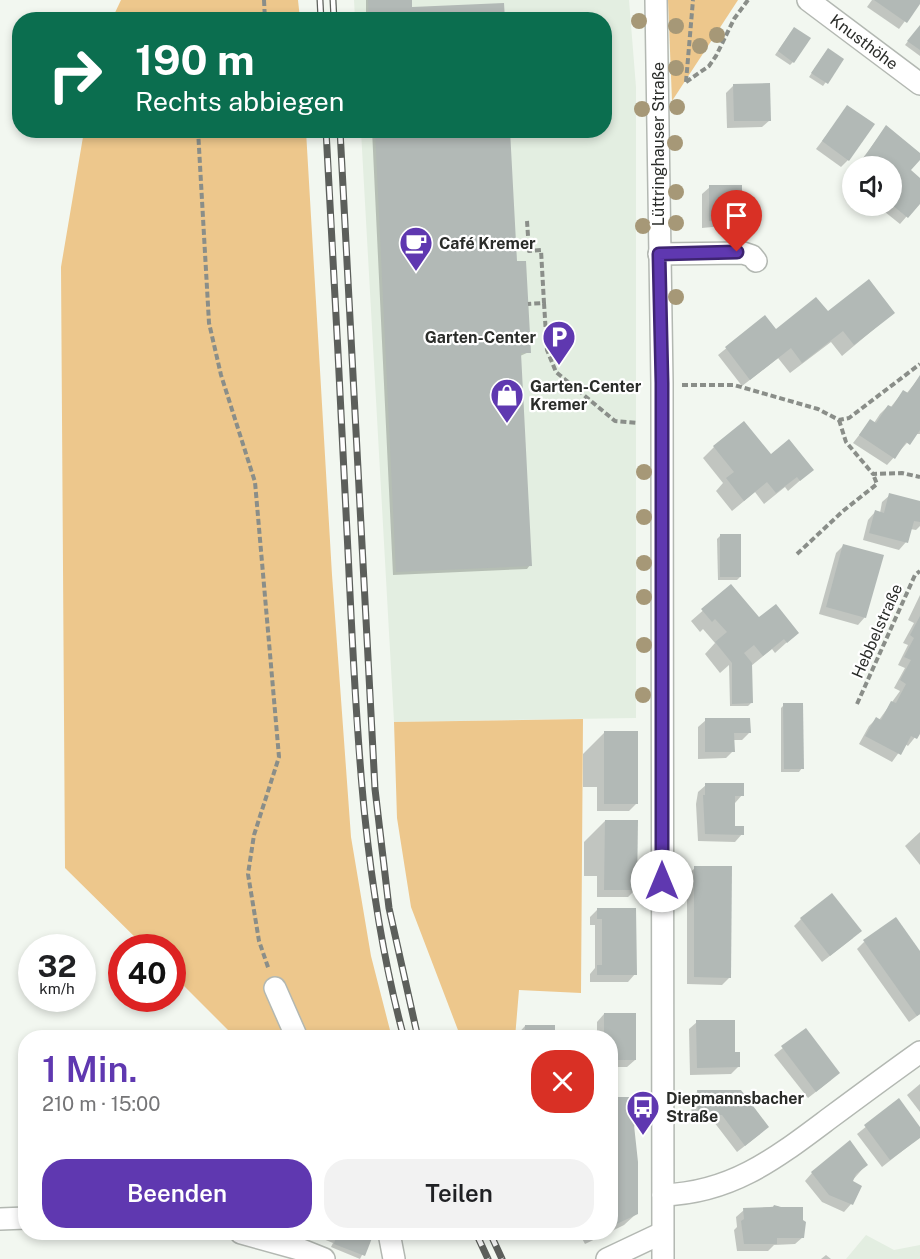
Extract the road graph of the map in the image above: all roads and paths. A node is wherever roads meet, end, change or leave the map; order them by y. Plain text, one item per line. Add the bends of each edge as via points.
1 (656, 0) edge
2 (693, 0) edge
3 (747, 0) edge
4 (808, 0) edge
5 (920, 84) edge
6 (198, 138) edge
7 (527, 221) dead end
8 (659, 254) junction
9 (756, 261) dead end
10 (544, 303) junction
11 (528, 304) dead end
12 (920, 364) edge
13 (698, 386) dead end
14 (839, 420) junction
15 (639, 423) dead end
16 (873, 474) junction
17 (920, 477) edge
18 (797, 554) dead end
19 (920, 571) edge
20 (857, 704) dead end
21 (275, 988) joint
22 (293, 1030) edge
23 (920, 1052) edge
24 (663, 1195) junction
25 (18, 1218) edge
26 (0, 1219) edge
27 (662, 1233) junction
28 (263, 1240) edge
29 (390, 1240) edge
30 (324, 1259) edge
31 (394, 1259) edge
32 (607, 1259) edge
33 (663, 1259) edge

1 - 8 street, Lüttringhauser Straße
2 - 3 path via 686,82 709,66
4 - 5 street, Knusthöhe
6 - 21 path via 209,323 220,375 256,493 279,757 254,835 249,874 259,941
7 - 10 path via 529,251 541,250
8 - 9 street via 737,252 747,253
8 - 24 street, Lüttringhauser Straße
10 - 11 path
10 - 15 path via 547,350 556,372 615,421
12 - 14 path via 849,418
13 - 14 path via 734,385 818,409
14 - 16 path via 846,442
16 - 17 path
16 - 18 path via 877,484
19 - 20 path, Hebbelstraße
21 - 22 street
23 - 24 street via 750,1174 714,1188
24 - 27 street, Lüttringhauser Straße
25 - 26 street
27 - 32 street
27 - 33 street, Lüttringhauser Straße
28 - 30 street
29 - 31 street

